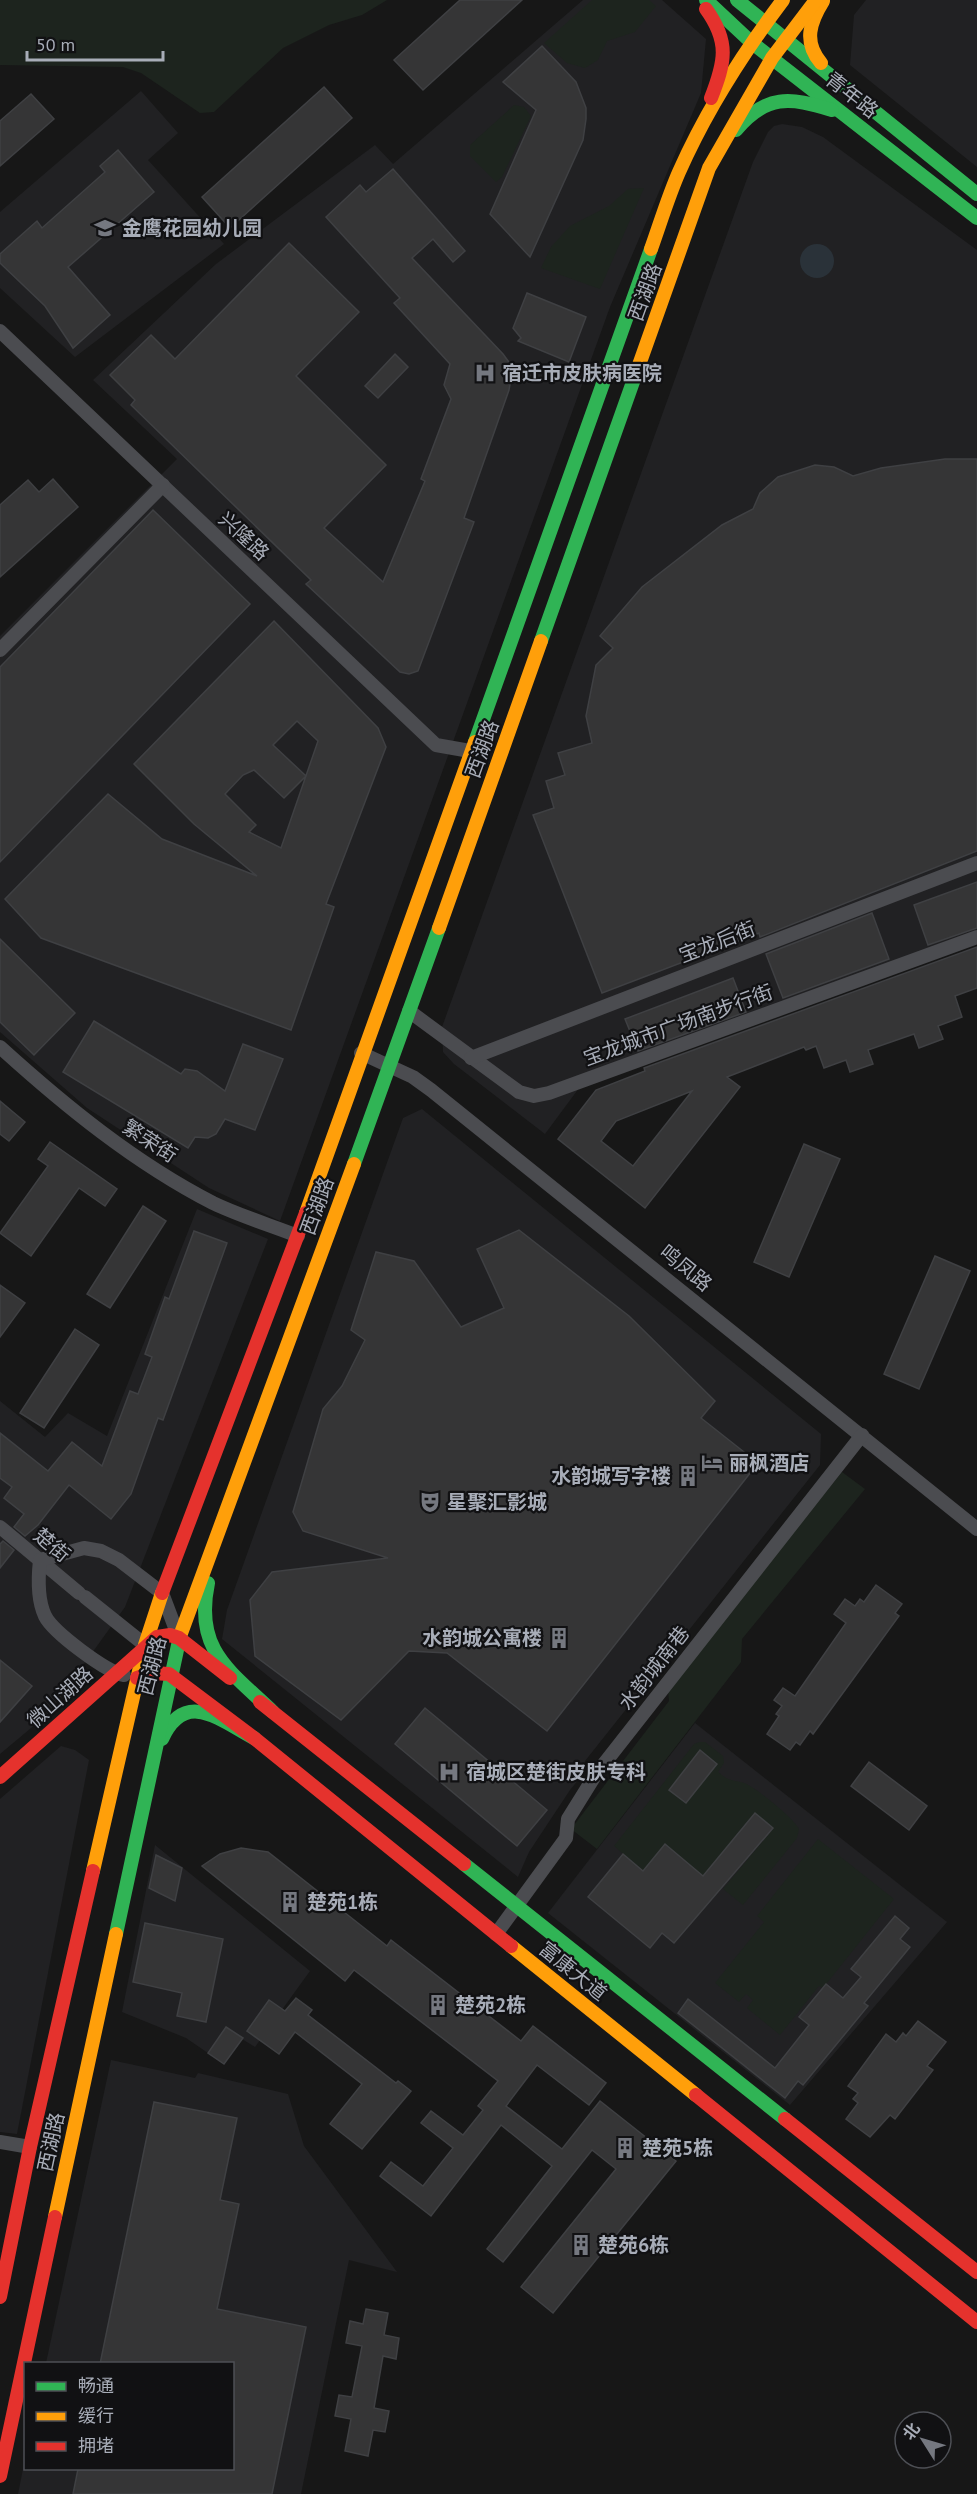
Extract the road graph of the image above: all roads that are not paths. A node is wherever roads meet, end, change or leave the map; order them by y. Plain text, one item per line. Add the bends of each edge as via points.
1 (698, 0) edge
2 (706, 0) edge
3 (737, 0) edge
4 (783, 0) edge
5 (816, 0) edge
6 (824, 0) edge
7 (765, 23) junction
8 (785, 41) junction
9 (751, 42) junction
10 (772, 58) junction
11 (857, 98) junction
12 (844, 114) junction
13 (689, 152) junction
14 (713, 161) junction
15 (977, 194) edge
16 (977, 218) edge
17 (0, 331) edge
18 (163, 485) junction
19 (0, 650) edge
20 (470, 751) junction
21 (977, 863) edge
22 (977, 937) edge
23 (409, 1011) junction
24 (0, 1047) edge
25 (361, 1053) junction
26 (471, 1058) junction
27 (390, 1066) junction
28 (298, 1236) junction
29 (862, 1435) junction
30 (0, 1527) edge
31 (219, 1528) junction
32 (977, 1528) edge
33 (40, 1560) junction
34 (162, 1593) junction
35 (179, 1638) junction
36 (146, 1645) junction
37 (114, 1673) junction
38 (169, 1674) junction
39 (137, 1678) junction
40 (273, 1712) junction
41 (254, 1738) junction
42 (0, 1777) edge
43 (140, 1809) junction
44 (515, 1907) junction
45 (496, 1934) junction
46 (0, 2142) edge
47 (30, 2147) junction
48 (977, 2272) edge
49 (0, 2297) edge
50 (977, 2322) edge
51 (6, 2417) edge
52 (0, 2476) edge

1 - 13 main road via 719,27 724,54
2 - 9 main road, 青年路
3 - 7 main road, 青年路
4 - 7 main road, 西湖路
5 - 8 main road, 西湖路
6 - 11 main road via 808,34 808,46
7 - 8 main road, 青年路
7 - 9 main road, 西湖路
8 - 10 main road, 西湖路
8 - 11 main road, 青年路
9 - 10 main road, 青年路
9 - 13 main road, 西湖路
10 - 12 main road, 青年路
10 - 14 main road, 西湖路
11 - 15 main road, 青年路
12 - 14 main road via 800,102 766,103 748,113
12 - 16 main road, 青年路
13 - 20 main road, 西湖路
14 - 23 main road, 西湖路
17 - 18 street, 兴隆路
18 - 19 street
18 - 20 street, 兴隆路 via 436,745
20 - 25 main road, 西湖路
21 - 26 street, 宝龙后街
22 - 26 street, 宝龙城市广场南步行街 via 549,1093 534,1096 519,1092
23 - 26 street, 宝龙城市广场南步行街
23 - 27 main road, 西湖路
24 - 28 street, 繁荣街 via 81,1119 192,1191
25 - 27 street, 鸣凤路
25 - 28 main road, 西湖路
27 - 29 street, 鸣凤路 via 431,1090
27 - 31 main road, 西湖路
28 - 34 main road, 西湖路
29 - 32 street, 鸣凤路
29 - 44 street, 水韵城南巷 via 596,1774 568,1819 566,1838
30 - 33 street, 楚街
31 - 35 main road, 西湖路
31 - 40 main road via 206,1594 204,1628 218,1654
33 - 34 street via 84,1548 101,1551
33 - 36 street, 楚街
33 - 37 street via 39,1587 45,1617 99,1665
34 - 35 street
34 - 36 main road, 西湖路
35 - 36 main road via 164,1635
35 - 38 main road, 西湖路
35 - 40 main road, 富康大道
36 - 37 main road, 微山湖路
36 - 39 main road, 西湖路
37 - 39 street
37 - 42 main road, 微山湖路
38 - 39 main road via 152,1673
38 - 41 main road, 富康大道
38 - 43 main road, 西湖路
39 - 47 main road, 西湖路
40 - 44 main road, 富康大道
41 - 43 main road via 202,1712 181,1711 166,1728
41 - 45 main road, 富康大道
43 - 51 main road, 西湖路
44 - 45 street, 水韵城南巷
44 - 48 main road, 富康大道
45 - 50 main road, 富康大道
46 - 47 street
47 - 49 main road, 西湖路
51 - 52 main road, 西湖路

